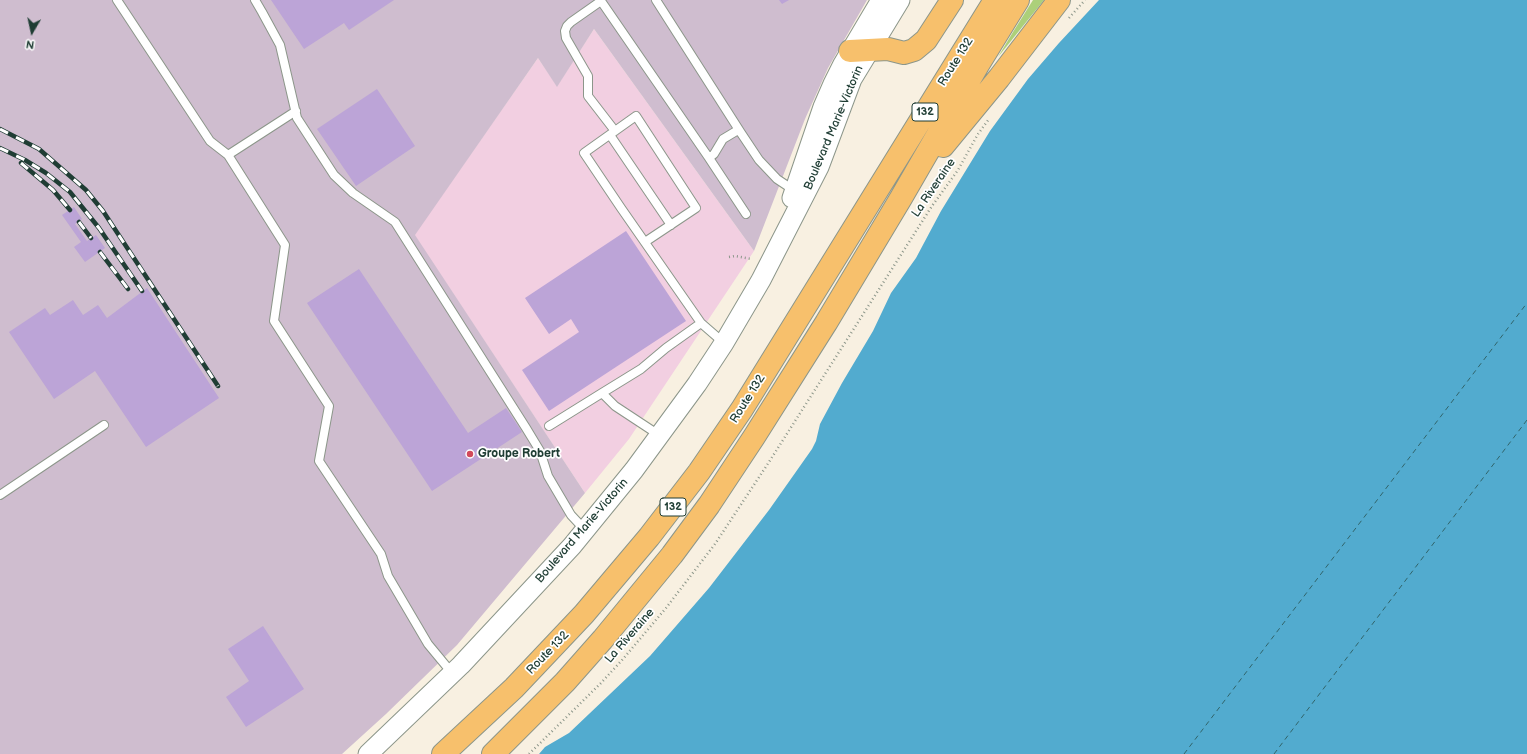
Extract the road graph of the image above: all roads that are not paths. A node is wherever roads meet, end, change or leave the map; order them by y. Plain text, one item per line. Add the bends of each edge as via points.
1 (117, 0) edge
2 (255, 0) edge
3 (656, 0) edge
4 (881, 0) edge
5 (900, 0) edge
6 (952, 0) edge
7 (979, 0) edge
8 (995, 0) edge
9 (1018, 0) edge
10 (1063, 10) edge
11 (864, 54) junction
12 (296, 112) junction
13 (738, 130) junction
14 (612, 133) junction
15 (228, 155) junction
16 (708, 158) junction
17 (800, 193) junction
18 (901, 198) junction
19 (746, 214) dead end
20 (856, 223) junction
21 (671, 225) junction
22 (645, 242) junction
23 (701, 324) junction
24 (724, 343) junction
25 (602, 393) junction
26 (104, 425) dead end
27 (549, 426) dead end
28 (660, 436) junction
29 (0, 495) edge
30 (585, 530) junction
31 (453, 674) junction
32 (368, 754) edge
33 (443, 754) edge
34 (493, 754) edge

1 - 15 lane via 210,141
2 - 12 lane via 280,45
3 - 13 lane
4 - 11 street, Boulevard Marie-Victorin
5 - 11 street, Boulevard Marie-Victorin
6 - 11 highway via 918,48 904,53
7 - 20 highway
8 - 20 highway, Route 132 / 132
9 - 18 highway, Route 132 / 132
10 - 18 highway via 999,78
11 - 17 street, Boulevard Marie-Victorin via 819,167
12 - 15 lane
12 - 30 lane via 297,118 334,175 353,193 395,222 526,428 540,451 548,476 572,515
13 - 16 lane via 723,139 714,154
13 - 17 lane via 768,171
14 - 16 lane via 588,96 588,76 565,32 571,22 601,1
14 - 21 lane
14 - 21 lane via 636,116 696,208
14 - 22 lane via 584,152
15 - 31 lane via 285,245 274,321 329,406 319,461 380,554 388,576 428,644
16 - 19 lane
17 - 24 street, Boulevard Marie-Victorin via 761,280
18 - 34 highway, Route 132 / 132 via 747,449 706,510 603,639 565,682
20 - 33 highway, Route 132 / 132 via 742,409 650,537 562,639
21 - 22 lane
22 - 23 lane
23 - 24 lane
23 - 25 lane via 641,369
24 - 28 street, Boulevard Marie-Victorin
25 - 27 lane
25 - 28 lane via 615,406
26 - 29 lane
28 - 30 street, Boulevard Marie-Victorin
30 - 31 street, Boulevard Marie-Victorin
31 - 32 street, Boulevard Marie-Victorin

